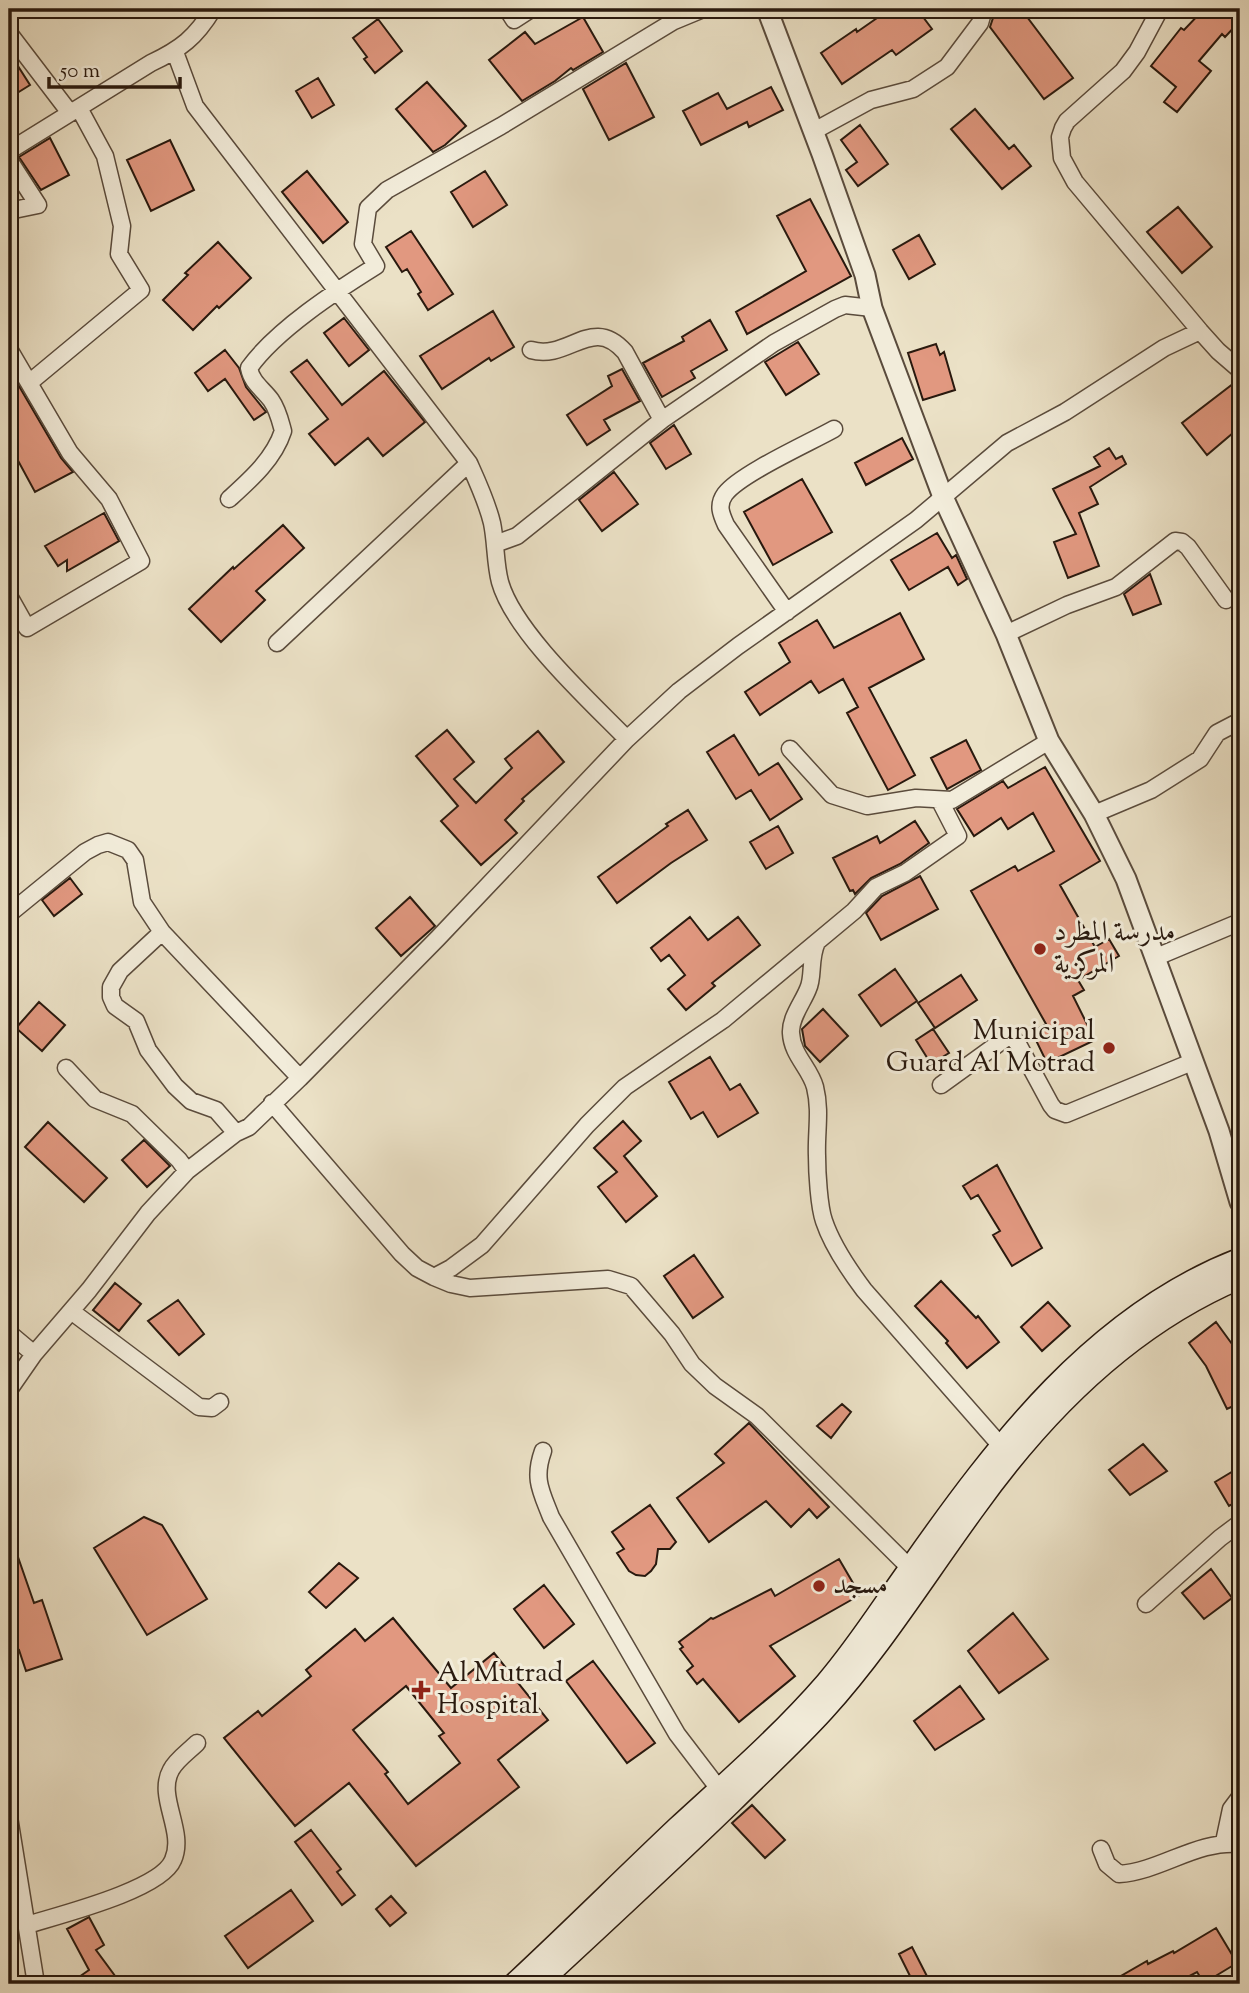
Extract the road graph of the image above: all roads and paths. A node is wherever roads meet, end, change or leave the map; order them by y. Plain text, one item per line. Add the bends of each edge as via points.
1 (507, 9) edge
2 (531, 9) edge
3 (703, 9) edge
4 (767, 9) edge
5 (984, 9) edge
6 (1160, 9) edge
7 (209, 10) edge
8 (9, 33) edge
9 (175, 52) junction
10 (75, 110) junction
11 (814, 131) junction
12 (9, 151) edge
13 (9, 160) edge
14 (9, 211) edge
15 (336, 290) junction
16 (872, 308) junction
17 (1200, 331) junction
18 (9, 349) edge
19 (531, 350) dead end
20 (1240, 370) edge
21 (29, 383) junction
22 (662, 420) junction
23 (834, 429) dead end
24 (469, 463) junction
25 (943, 497) junction
26 (229, 499) dead end
27 (495, 544) junction
28 (9, 596) edge
29 (1226, 600) dead end
30 (787, 612) junction
31 (1006, 634) junction
32 (277, 643) dead end
33 (1240, 721) edge
34 (627, 739) junction
35 (1049, 741) junction
36 (790, 748) dead end
37 (940, 801) junction
38 (1094, 814) junction
39 (9, 914) edge
40 (1240, 922) edge
41 (162, 932) junction
42 (817, 942) junction
43 (1154, 958) junction
44 (1192, 1062) junction
45 (66, 1068) dead end
46 (300, 1078) junction
47 (941, 1085) dead end
48 (272, 1103) junction
49 (236, 1133) junction
50 (187, 1171) junction
51 (1240, 1202) edge
52 (1240, 1259) edge
53 (434, 1277) junction
54 (1240, 1278) edge
55 (71, 1311) junction
56 (9, 1333) edge
57 (34, 1354) junction
58 (9, 1391) edge
59 (220, 1402) dead end
60 (1001, 1446) junction
61 (543, 1451) dead end
62 (1240, 1523) edge
63 (910, 1568) junction
64 (1146, 1604) dead end
65 (197, 1743) dead end
66 (719, 1789) junction
67 (1240, 1797) edge
68 (9, 1817) edge
69 (1232, 1843) edge
70 (1101, 1849) dead end
71 (27, 1925) junction
72 (582, 1931) junction
73 (36, 1984) edge
74 (514, 1984) edge
75 (538, 1984) edge

1 - 2 street via 514,20
3 - 15 street via 674,21 387,190 368,208 363,244 376,266
4 - 11 street
5 - 11 street via 980,23 947,68 914,89 871,100
6 - 17 street via 1123,71 1062,128 1060,147 1075,182
7 - 9 street via 200,29
8 - 10 street
9 - 10 street
9 - 15 street via 195,106
10 - 12 street
10 - 21 street via 105,156 122,226 119,254 141,290
11 - 16 street via 865,275
13 - 14 street via 38,205
15 - 24 street
15 - 26 street via 261,351 249,368 277,410 282,431 269,457
16 - 22 street via 845,305 835,309
16 - 25 street
17 - 20 street
17 - 25 street via 1007,443
18 - 21 street
19 - 22 street via 548,352 607,336 625,352
21 - 28 street via 69,453 109,499 141,561 27,628
22 - 27 street via 523,531
23 - 30 street via 745,478 721,502 726,525
24 - 27 street via 484,496
24 - 32 street
25 - 30 street
25 - 31 street
27 - 34 street via 500,581 521,621 554,663
29 - 31 street via 1188,547 1175,541 1116,587
30 - 34 street via 679,691
31 - 35 street
33 - 38 street via 1217,733 1199,759 1170,778
34 - 46 street
35 - 37 street via 952,800
35 - 38 street
36 - 37 street via 832,795 867,806 916,798
37 - 42 street via 958,836 876,887
38 - 43 street via 1126,878
39 - 41 street via 85,852 108,842 128,850 135,860 142,902
40 - 43 street
41 - 46 street
41 - 49 street via 120,971 111,997 115,1006 136,1021 148,1050 176,1086 191,1101 216,1110
42 - 53 street via 723,1020 625,1087 482,1245
42 - 60 street via 810,960 809,988 791,1030 817,1101 822,1218 864,1290
43 - 44 street
44 - 47 street via 1066,1114 1051,1105 1018,1044 1006,1038
44 - 51 street
45 - 50 street via 95,1099 132,1114
46 - 48 street
48 - 49 street
48 - 53 street via 384,1236 416,1268
49 - 50 street
50 - 55 street
52 - 60 main road via 1164,1295 1118,1328 1093,1348
53 - 63 street via 470,1288 608,1279 631,1286 715,1387 757,1416
54 - 72 main road via 1170,1313 1085,1380 977,1504 824,1710 679,1854
55 - 57 street
55 - 59 street via 199,1407 212,1408
56 - 57 street
57 - 58 street
60 - 63 main road
61 - 66 street via 537,1468 551,1517 677,1734
62 - 64 street
63 - 66 main road via 825,1684
65 - 71 street via 171,1769 168,1779 176,1843 173,1860 164,1872 130,1891
66 - 72 main road
67 - 69 street via 1231,1809
68 - 71 street
69 - 70 street via 1194,1849 1119,1874 1107,1864
71 - 73 street
72 - 74 main road
72 - 75 main road

